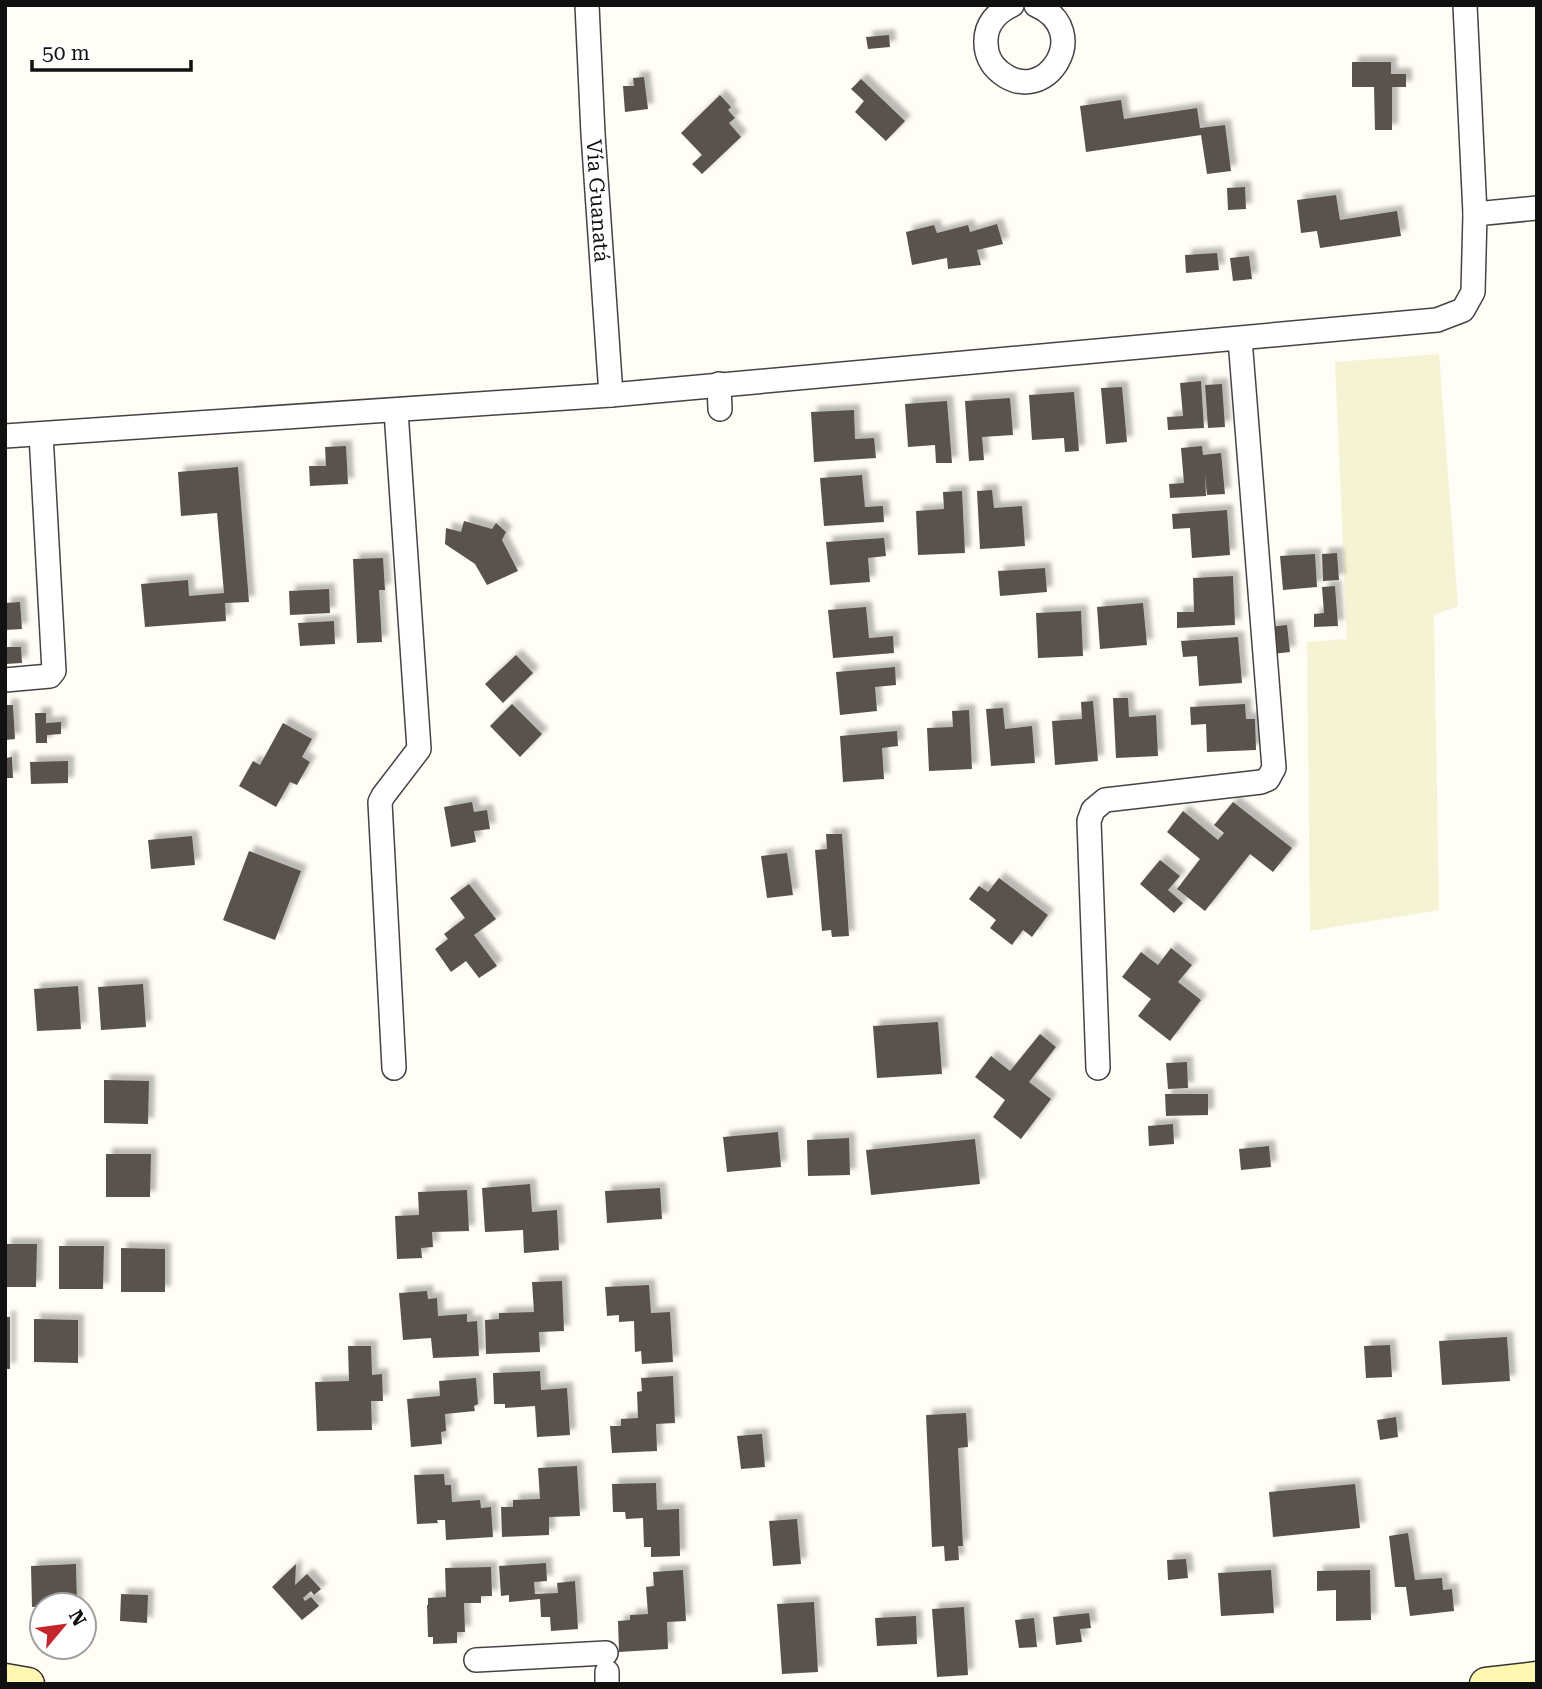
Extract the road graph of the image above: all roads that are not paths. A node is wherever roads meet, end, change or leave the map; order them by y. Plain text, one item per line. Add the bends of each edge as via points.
1 (587, 5) edge
2 (1012, 5) edge
3 (1036, 5) edge
4 (1465, 5) edge
5 (1537, 208) edge
6 (1475, 215) junction
7 (1240, 339) junction
8 (719, 384) junction
9 (611, 395) junction
10 (720, 409) dead end
11 (396, 411) junction
12 (41, 434) junction
13 (5, 436) edge
14 (5, 680) edge
15 (394, 1068) dead end
16 (1098, 1068) dead end
17 (476, 1660) dead end
18 (607, 1670) edge
19 (1537, 1678) edge
20 (5, 1681) edge
21 (1499, 1683) edge
22 (28, 1684) edge

1 - 9 street, Vía Guanatá
2 - 3 street via 998,13 989,27 987,53 1002,74 1026,81 1049,73 1063,47 1059,25
4 - 6 street
5 - 6 street
6 - 7 street via 1473,292 1463,310 1437,320
7 - 8 street
7 - 16 street via 1275,768 1261,782 1105,800 1093,810 1089,821
8 - 9 street
8 - 10 street
9 - 11 street
11 - 12 street
11 - 15 street via 419,749 380,802
12 - 13 street
12 - 14 street via 54,671 50,676
17 - 18 street
19 - 21 main road
20 - 22 main road

